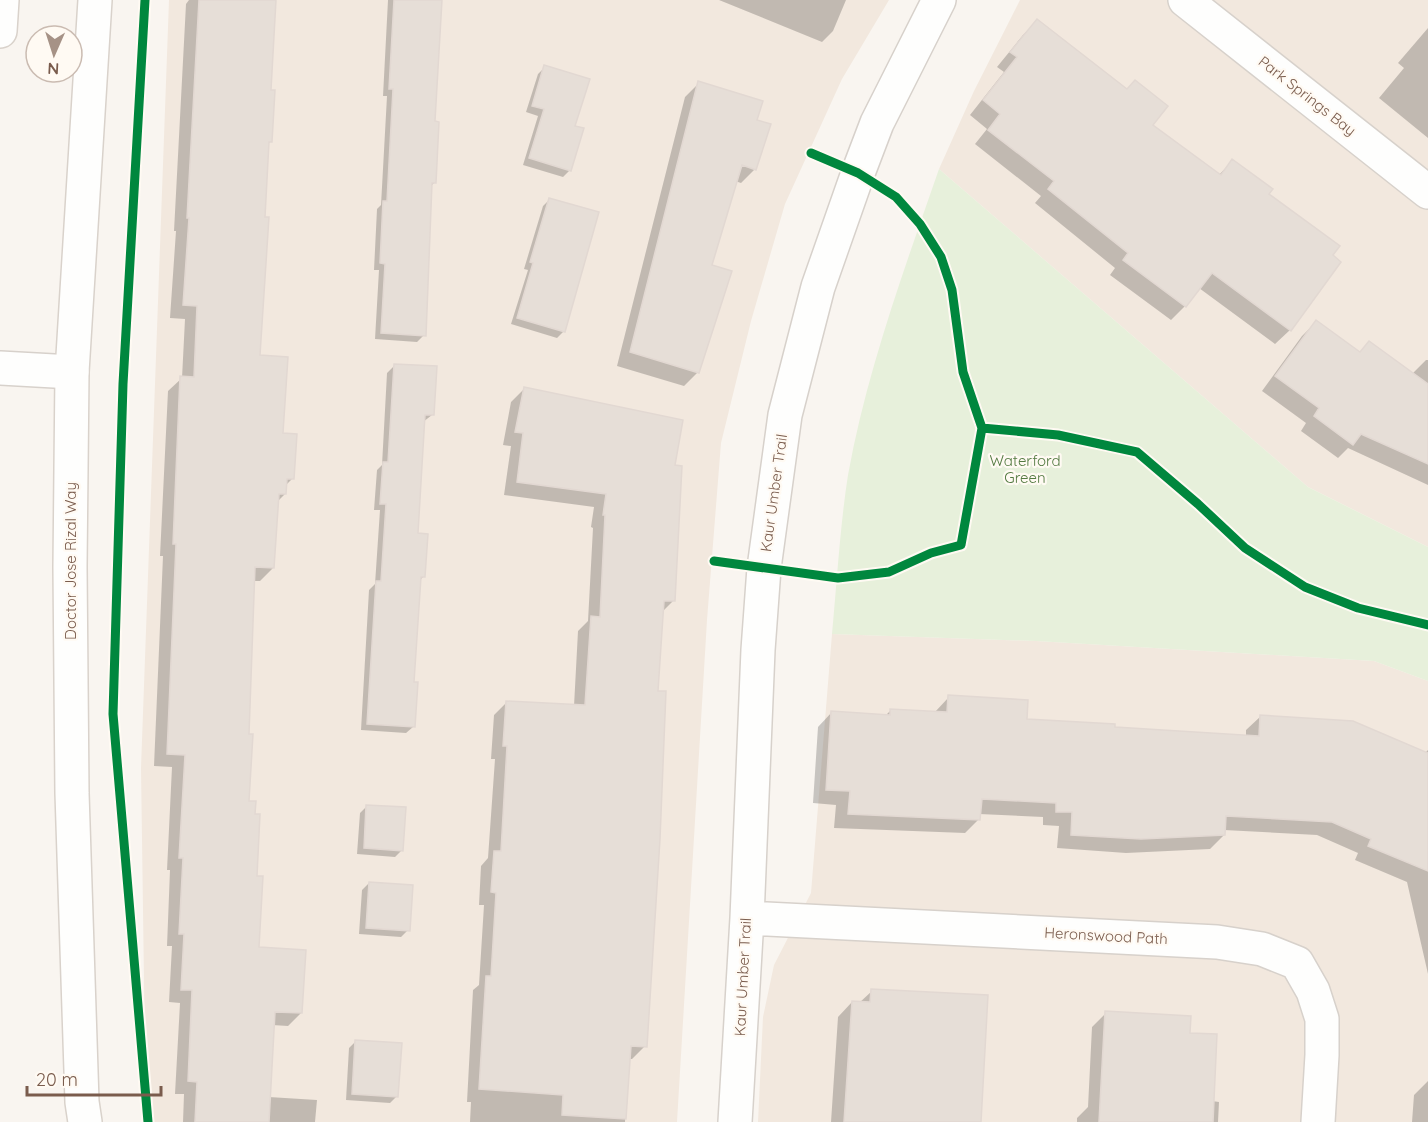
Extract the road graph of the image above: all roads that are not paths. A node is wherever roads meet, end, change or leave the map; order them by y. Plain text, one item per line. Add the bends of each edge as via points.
1 (2, 0) edge
2 (95, 0) edge
3 (939, 0) edge
4 (1185, 0) edge
5 (0, 31) edge
6 (1428, 192) edge
7 (0, 368) edge
8 (72, 372) junction
9 (747, 918) junction
10 (85, 1122) edge
11 (735, 1122) edge
12 (1318, 1122) edge

1 - 5 street
2 - 8 street, Doctor Jose Rizal Way
3 - 9 street, Kaur Umber Trail via 877,123 858,173 818,287 785,415 760,615
4 - 6 street, Park Springs Bay
7 - 8 street
8 - 10 street, Doctor Jose Rizal Way via 72,793
9 - 11 street, Kaur Umber Trail
9 - 12 street, Heronswood Path via 1217,942 1262,948 1297,963 1313,991 1322,1019

